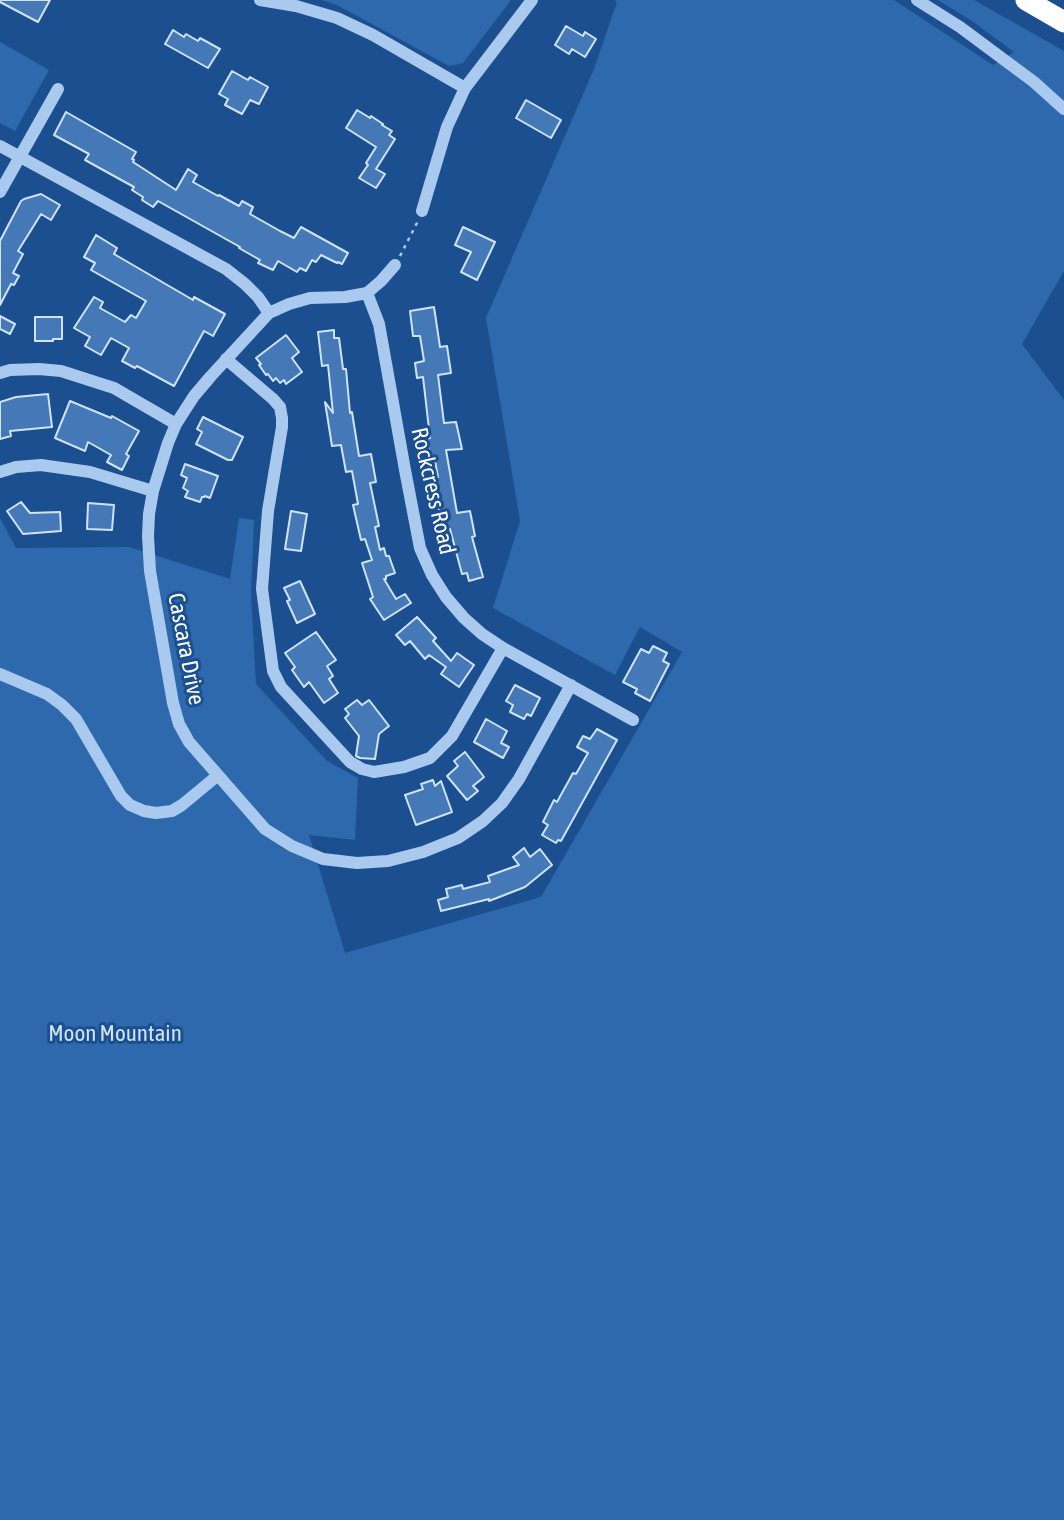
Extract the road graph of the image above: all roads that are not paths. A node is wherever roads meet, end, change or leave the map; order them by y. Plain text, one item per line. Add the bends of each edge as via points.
1 (260, 0) edge
2 (533, 0) edge
3 (917, 0) edge
4 (1026, 0) edge
5 (1064, 22) edge
6 (465, 88) junction
7 (58, 89) dead end
8 (1064, 109) edge
9 (0, 146) edge
10 (20, 156) junction
11 (0, 191) edge
12 (422, 211) road end
13 (396, 263) road end
14 (367, 293) junction
15 (269, 313) junction
16 (226, 359) junction
17 (0, 373) edge
18 (176, 424) junction
19 (0, 471) edge
20 (153, 491) junction
21 (503, 648) junction
22 (0, 674) edge
23 (571, 685) junction
24 (634, 720) dead end
25 (217, 776) junction

1 - 6 street via 337,18
2 - 6 street
3 - 8 street via 960,27
4 - 5 highway
6 - 12 street via 447,127
7 - 10 street
9 - 10 street
10 - 11 street
10 - 15 street via 226,269
13 - 14 street
14 - 15 street, Cascara Drive via 310,298
14 - 21 street, Rockcress Road via 379,324 420,548 446,597 464,618
15 - 16 street, Cascara Drive
16 - 18 street, Cascara Drive
16 - 21 street via 273,399 282,418 262,589 274,671 281,687 350,762 374,772 430,758 452,736
17 - 18 street via 61,371 114,388
18 - 20 street, Cascara Drive
19 - 20 street via 41,465 90,472
20 - 25 street, Cascara Drive via 150,571 173,703 189,742
21 - 23 street, Rockcress Road
22 - 25 street via 47,694 76,719 130,805 156,813 172,811
23 - 24 street, Rockcress Road
23 - 25 street, Cascara Drive via 502,803 458,838 388,861 323,859 292,846 265,829

